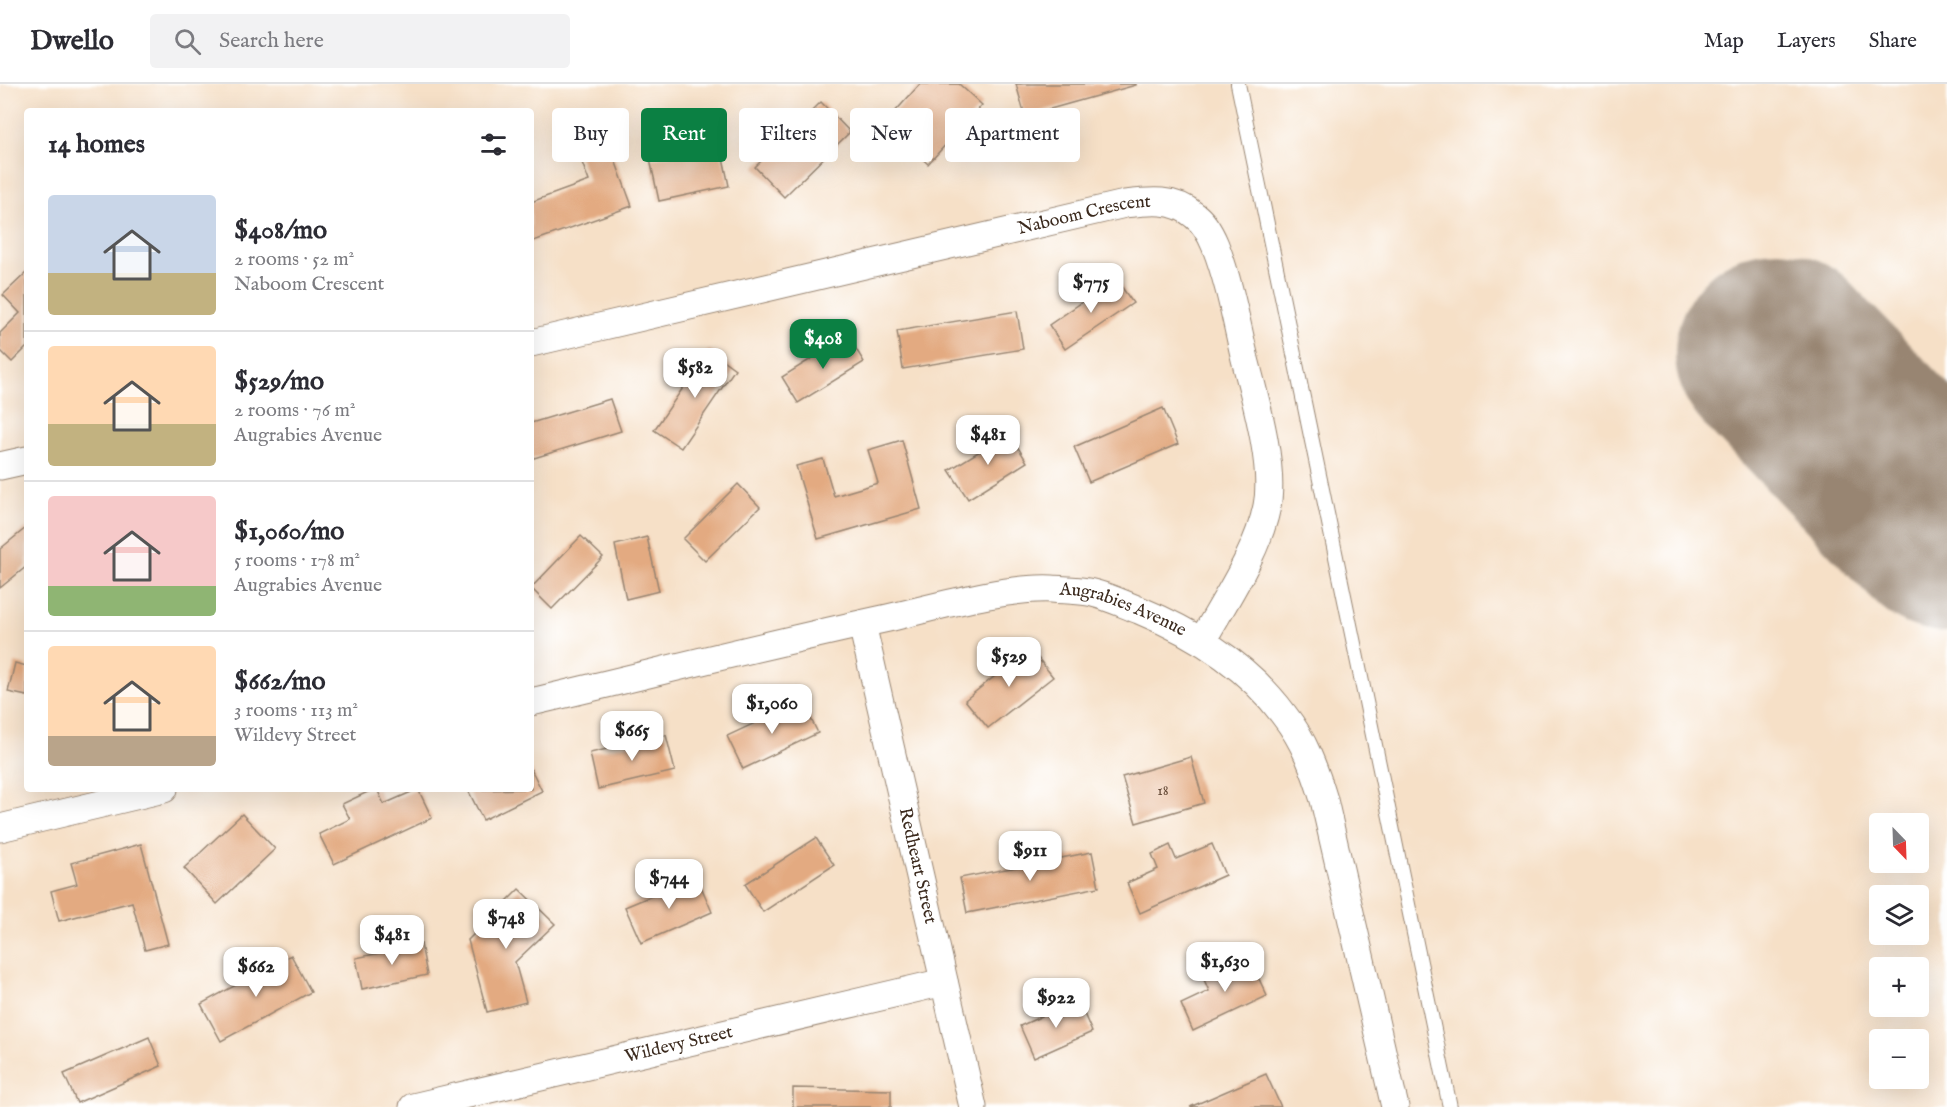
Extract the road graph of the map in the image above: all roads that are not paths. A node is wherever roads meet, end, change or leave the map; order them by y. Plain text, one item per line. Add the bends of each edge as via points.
1 (1238, 84) edge
2 (534, 342) edge
3 (24, 461) edge
4 (0, 466) edge
5 (862, 624) junction
6 (1202, 641) junction
7 (534, 701) edge
8 (151, 792) edge
9 (0, 828) edge
10 (944, 982) junction
11 (413, 1107) edge
12 (974, 1107) edge
13 (1395, 1107) edge
14 (1450, 1107) edge

1 - 14 lane
2 - 6 street, Naboom Crescent via 1125,204 1145,201 1181,206 1206,228 1227,282 1268,474 1268,504 1262,527
3 - 4 street
5 - 6 street, Augrabies Avenue via 1011,592 1050,589 1089,592 1156,617
5 - 7 street, Augrabies Avenue
5 - 10 street, Redheart Street
6 - 13 street, Augrabies Avenue via 1264,690 1300,738 1315,771
8 - 9 street
10 - 11 street, Wildevy Street
10 - 12 street, Redheart Street

